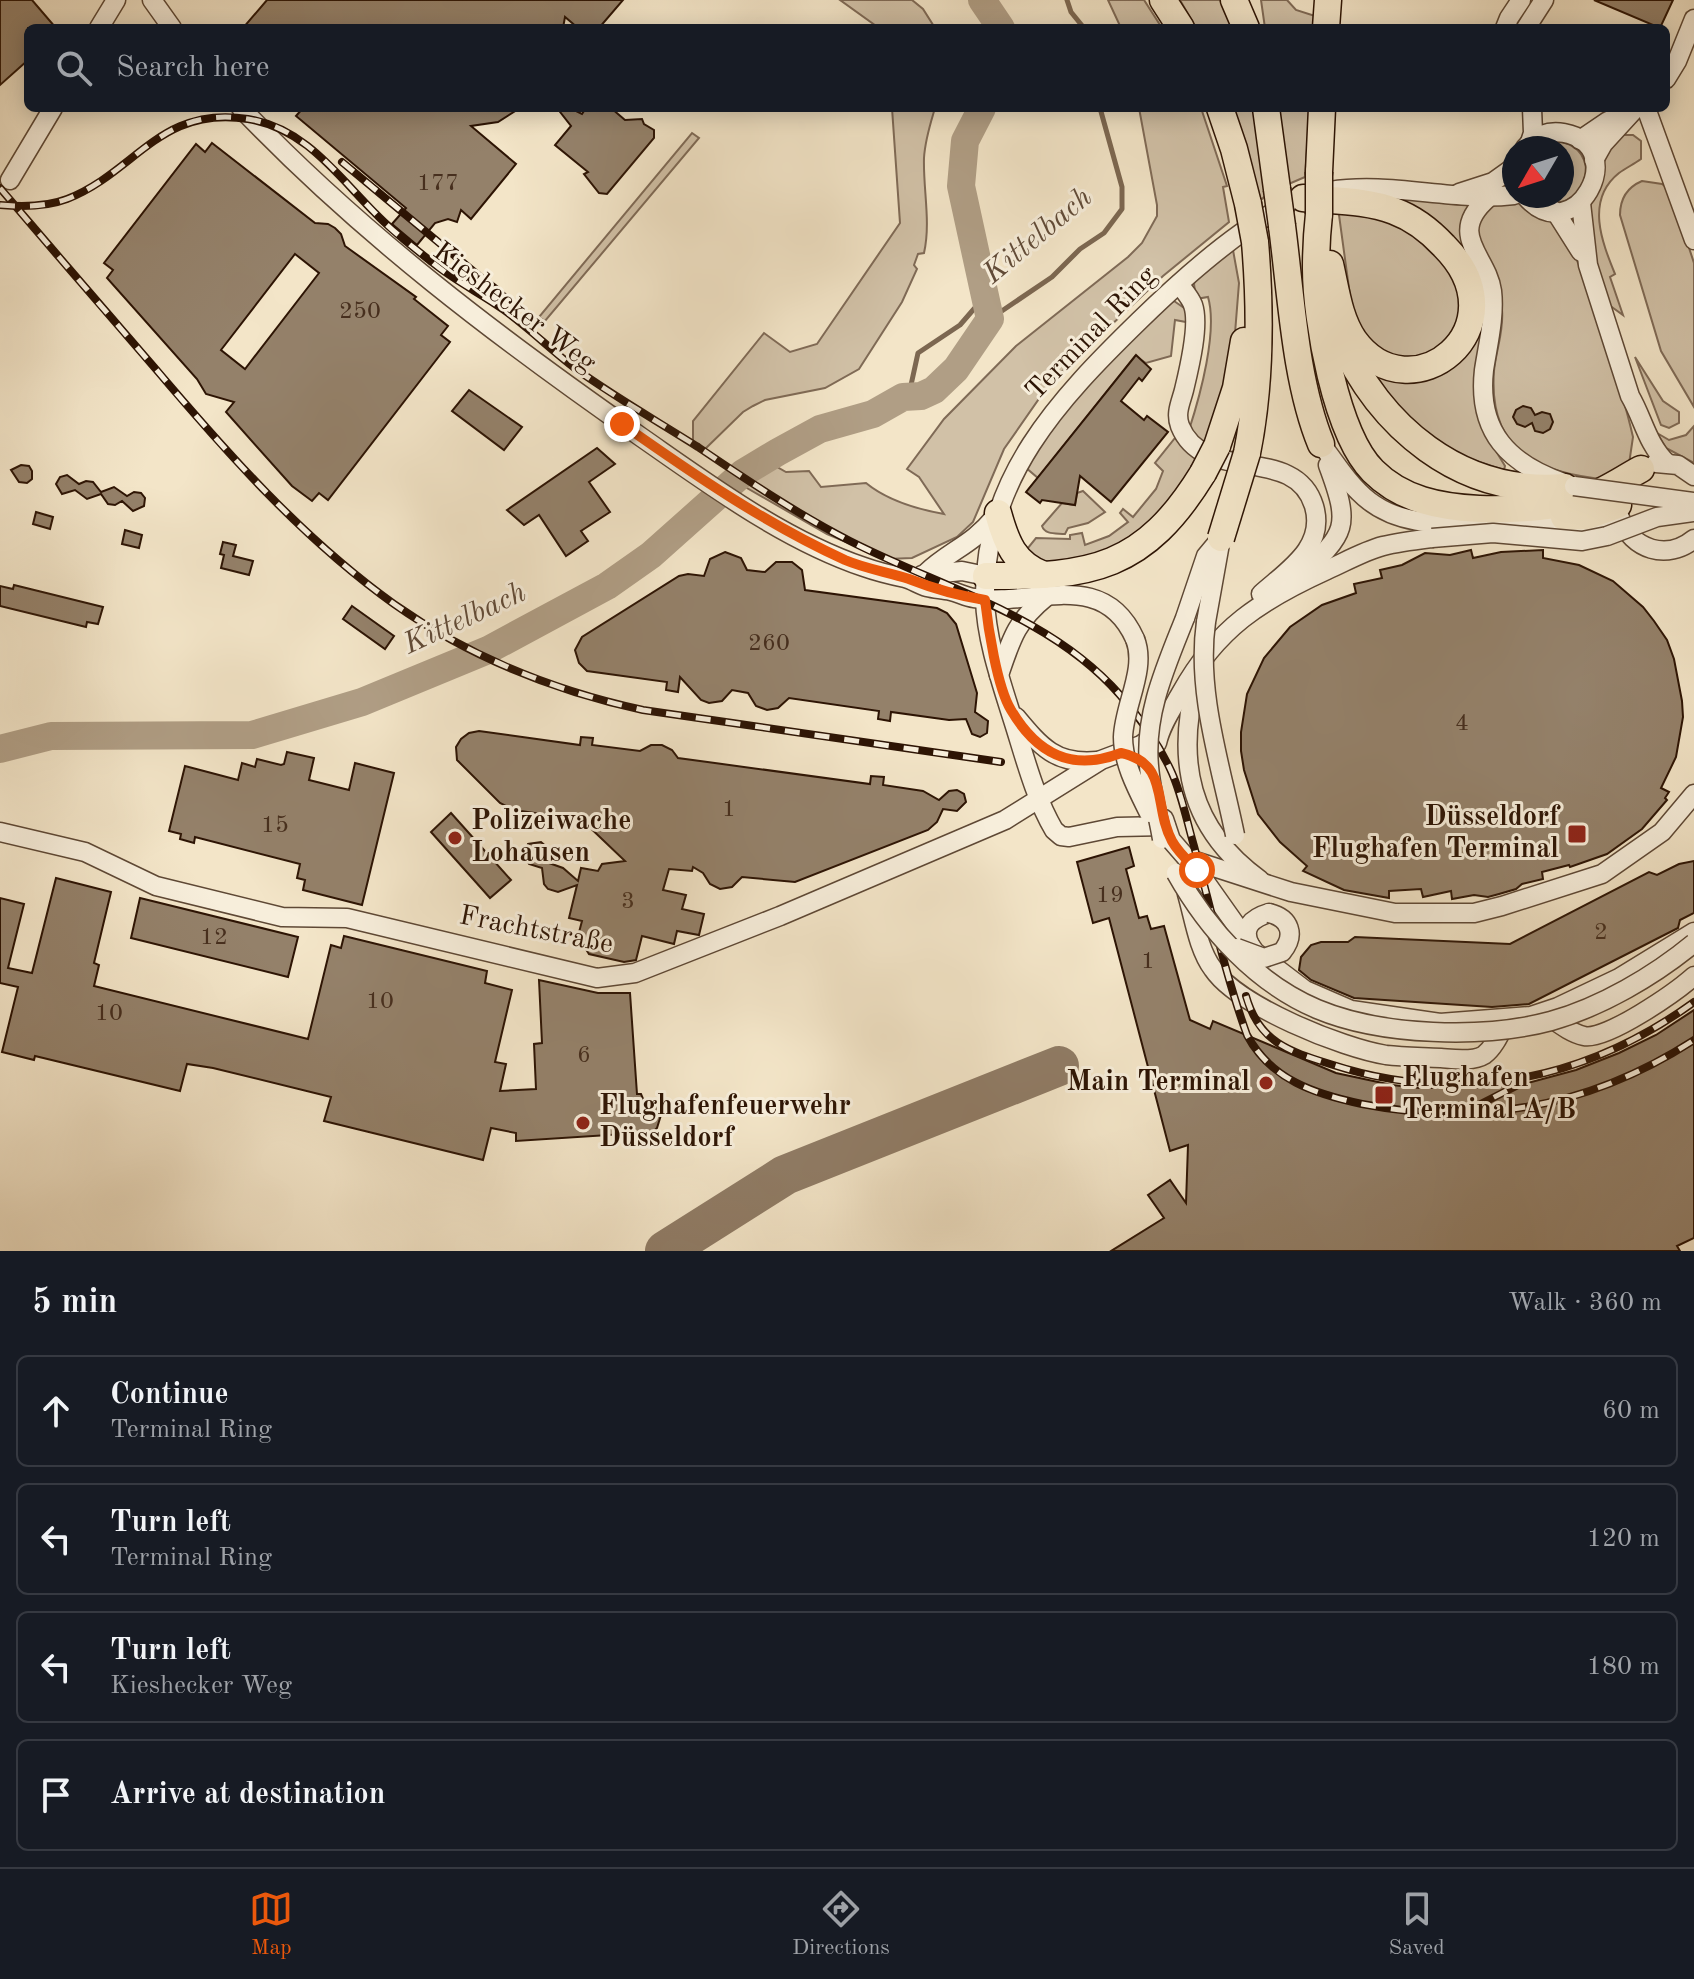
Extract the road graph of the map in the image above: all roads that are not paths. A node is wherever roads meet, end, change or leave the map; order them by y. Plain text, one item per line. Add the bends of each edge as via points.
1 (116, 0) edge
2 (152, 0) edge
3 (1163, 0) edge
4 (1234, 0) edge
5 (1256, 0) edge
6 (1328, 0) edge
7 (1529, 8) edge
8 (1694, 19) edge
9 (101, 24) edge
10 (169, 24) edge
11 (1178, 24) edge
12 (1244, 24) edge
13 (1259, 24) edge
14 (1326, 24) edge
15 (1507, 24) edge
16 (1670, 72) edge
17 (51, 112) edge
18 (245, 112) edge
19 (1221, 112) edge
20 (1267, 112) edge
21 (1322, 112) edge
22 (1532, 112) edge
23 (1544, 112) edge
24 (1630, 112) edge
25 (1635, 112) edge
26 (1639, 112) edge
27 (1561, 132) junction
28 (1532, 136) edge
29 (1540, 136) edge
30 (1580, 140) junction
31 (1594, 160) junction
32 (1502, 176) edge
33 (10, 180) dead end
34 (1452, 195) junction
35 (1502, 196) edge
36 (1488, 198) junction
37 (1581, 203) junction
38 (1311, 206) junction
39 (1544, 208) edge
40 (1555, 211) junction
41 (1694, 240) edge
42 (1588, 265) junction
43 (1179, 284) junction
44 (1258, 289) junction
45 (1321, 444) junction
46 (1651, 466) junction
47 (1694, 476) edge
48 (1574, 486) junction
49 (1694, 502) edge
50 (1505, 510) junction
51 (1694, 512) edge
52 (998, 513) junction
53 (1621, 516) junction
54 (1221, 538) junction
55 (1693, 544) edge
56 (917, 576) junction
57 (1045, 586) junction
58 (986, 588) junction
59 (1283, 590) junction
60 (1234, 624) junction
61 (1201, 661) junction
62 (999, 675) junction
63 (1010, 709) junction
64 (1159, 732) junction
65 (1121, 753) junction
66 (1101, 760) junction
67 (1156, 779) junction
68 (1694, 794) edge
69 (1040, 799) junction
70 (0, 832) edge
71 (1235, 835) dead end
72 (1169, 839) junction
73 (1268, 886) junction
74 (1694, 932) edge
75 (1223, 941) junction
76 (1694, 943) edge
77 (1250, 945) junction
78 (1694, 976) edge
79 (1619, 978) junction
80 (1543, 1013) junction
81 (1638, 1016) junction
82 (1507, 1020) junction

1 - 9 street
2 - 10 street
3 - 11 highway
4 - 12 highway
5 - 13 highway
6 - 14 highway
7 - 15 street
8 - 16 street
17 - 33 street
18 - 56 street, Kieshecker Weg via 406,261 578,393 785,530 849,562
19 - 44 highway, bridge via 1248,204
20 - 45 highway, bridge via 1303,378
21 - 38 highway, bridge via 1319,172
22 - 28 street
23 - 27 street
24 - 30 street
25 - 31 street
26 - 41 street
27 - 29 street
27 - 30 street
30 - 31 street
31 - 37 street via 1592,188
32 - 34 street, Terminal Ring
34 - 36 street, Terminal Ring
34 - 38 street, Terminal Ring via 1355,189 1322,193
35 - 36 street, Terminal Ring
36 - 48 street via 1471,222 1470,240 1492,289 1483,390 1488,419 1521,463
37 - 40 street
37 - 42 street
38 - 38 highway via 1384,207 1413,220 1441,243 1465,273 1473,302 1468,331 1456,348 1433,365 1406,369 1368,355 1345,322
38 - 43 street, Terminal Ring via 1261,221
38 - 48 highway via 1335,326 1365,386 1393,420 1430,451 1494,482 1539,489
38 - 50 highway via 1323,328 1337,398 1355,448 1373,471 1409,496 1457,508
39 - 40 street
40 - 42 street
42 - 46 street via 1651,445
43 - 52 street, Terminal Ring via 1048,416 1019,462
43 - 60 street via 1195,318 1178,417 1187,438 1224,462 1289,475 1305,489 1315,510 1312,545
44 - 54 highway, bridge via 1257,377 1247,453
44 - 57 highway, bridge via 1247,310 1227,420 1203,473 1167,522 1136,548
45 - 53 street via 1361,495 1408,520 1582,530
45 - 59 street via 1341,496 1340,531 1323,555
46 - 47 street via 1678,465
46 - 50 highway via 1579,500
46 - 53 street via 1624,487
48 - 49 street, bridge
50 - 53 highway
51 - 59 street, Terminal Ring, bridge via 1657,517 1582,541 1458,534 1383,546
52 - 56 street via 972,542
52 - 57 highway via 1006,543
52 - 58 street, Terminal Ring
53 - 55 street via 1632,540 1654,551
54 - 71 street, bridge via 1203,652 1205,693
54 - 72 street, Terminal Ring, bridge via 1206,556 1151,716 1148,764
56 - 58 street, Kieshecker Weg via 962,571
56 - 58 street, Kieshecker Weg via 924,587
57 - 58 highway
57 - 62 street via 1016,627
57 - 72 street, bridge via 1102,600 1121,616 1135,639 1138,665 1123,741 1135,785
58 - 62 street, Terminal Ring
59 - 60 street, Terminal Ring
60 - 61 street, Terminal Ring
61 - 64 street, Terminal Ring
61 - 73 street, Terminal Ring via 1187,734 1190,782 1222,844
62 - 63 street, Terminal Ring
63 - 66 street, Terminal Ring via 1047,751 1080,762
63 - 69 street, Terminal Ring
64 - 65 street, Terminal Ring
64 - 67 street, Terminal Ring
65 - 66 street, Terminal Ring
65 - 67 street via 1141,760
66 - 69 street, Terminal Ring
67 - 72 street, Terminal Ring
68 - 73 street, Terminal Ring via 1662,832 1602,874 1474,913 1395,913
69 - 70 street, Frachtstraße via 1005,820 823,898 635,973 610,978 347,918 282,917 156,886 85,852
69 - 72 street, Terminal Ring via 1061,836 1117,827
72 - 73 street, Terminal Ring via 1203,865
72 - 75 street, Terminal Ring, bridge via 1184,888
72 - 77 street, Terminal Ring
72 - 82 street, Terminal Ring via 1212,969 1268,1012 1330,1040 1386,1055 1463,1059 1482,1056
74 - 79 street, Terminal Ring
75 - 76 street, Terminal Ring, bridge via 1259,973 1317,1009 1361,1023 1444,1031 1514,1027 1562,1017 1650,974
75 - 77 street, bridge via 1264,958 1282,952 1290,930 1281,918 1261,915 1248,925
77 - 82 street, Terminal Ring via 1305,990 1351,1010 1440,1023
78 - 81 street
79 - 80 street, Terminal Ring
79 - 81 street
80 - 81 street via 1586,1037
80 - 82 street, Terminal Ring

